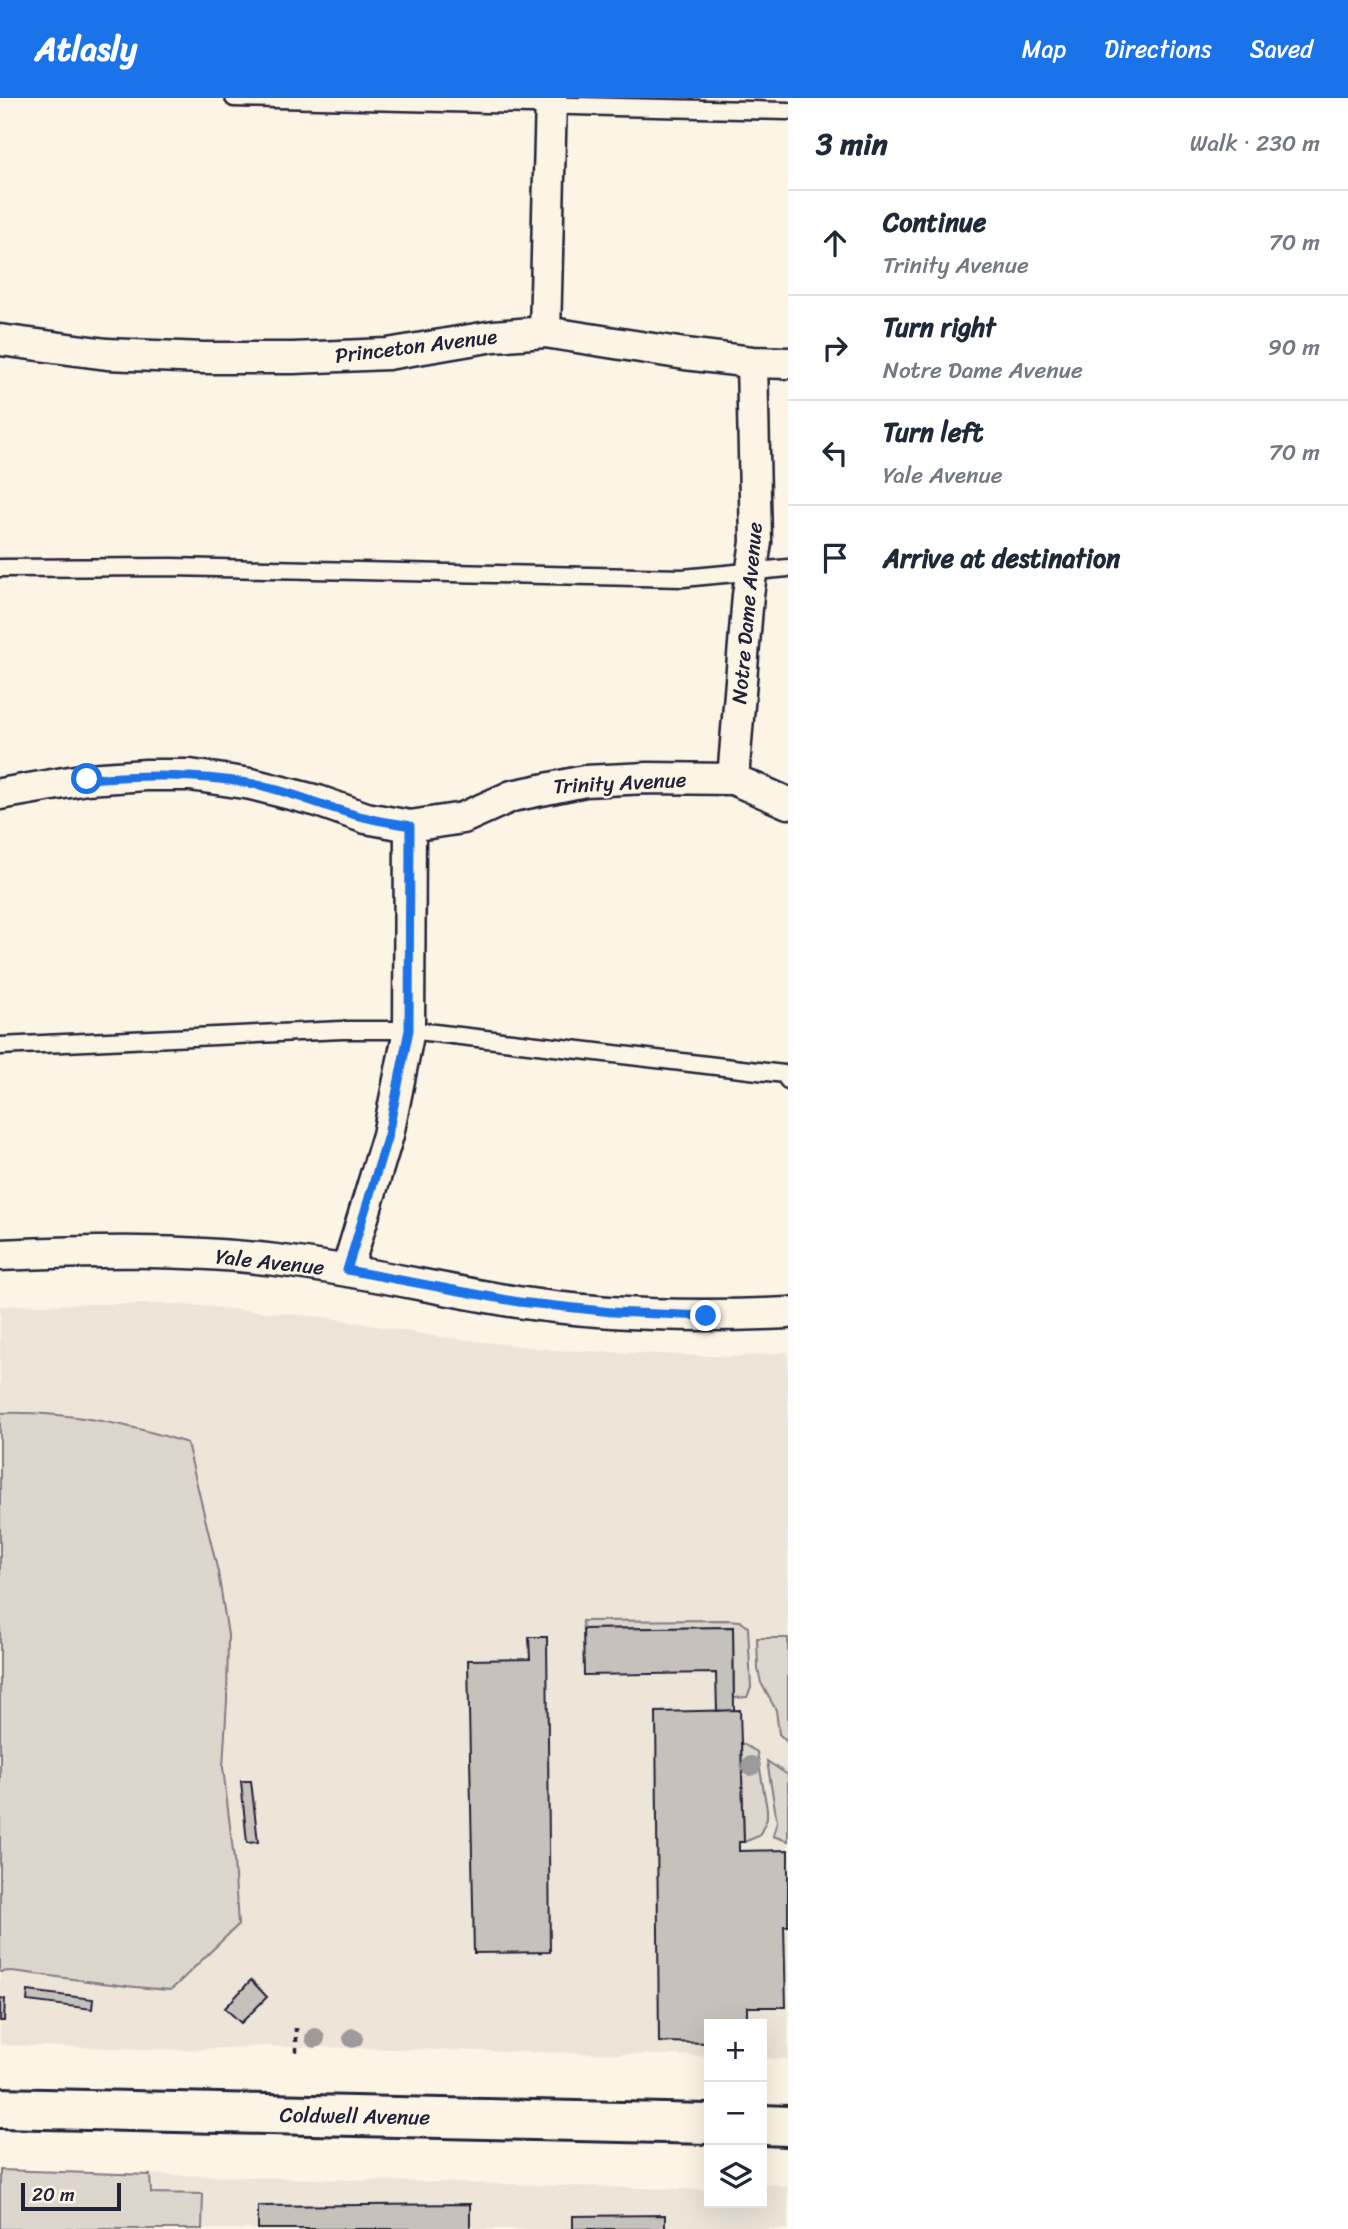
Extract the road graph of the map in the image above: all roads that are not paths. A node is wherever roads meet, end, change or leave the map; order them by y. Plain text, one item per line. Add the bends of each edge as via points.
1 (234, 98) edge
2 (551, 101) edge
3 (788, 111) edge
4 (545, 332) junction
5 (0, 340) edge
6 (752, 362) junction
7 (788, 363) edge
8 (0, 568) edge
9 (788, 568) edge
10 (752, 571) junction
11 (733, 779) junction
12 (0, 794) edge
13 (788, 803) edge
14 (410, 826) junction
15 (409, 1030) junction
16 (0, 1046) edge
17 (788, 1080) edge
18 (0, 1255) edge
19 (347, 1270) junction
20 (788, 1313) edge
21 (0, 2108) edge
22 (704, 2124) edge
23 (767, 2125) edge
24 (788, 2126) edge

1 - 2 lane
2 - 3 lane
2 - 4 street
4 - 5 street, Princeton Avenue via 388,354 293,358 107,354
4 - 6 street, Princeton Avenue
6 - 7 street, Princeton Avenue
6 - 10 street, Notre Dame Avenue via 757,542
8 - 10 lane via 171,567 683,578
9 - 10 lane
10 - 11 street, Notre Dame Avenue
11 - 13 street, Trinity Avenue
11 - 14 street, Trinity Avenue via 585,781 512,796 463,818
12 - 14 street, Trinity Avenue via 87,779 190,775 251,783 366,818
14 - 15 street
15 - 16 lane
15 - 17 lane via 784,1074
15 - 19 street via 388,1135
18 - 19 street, Yale Avenue via 167,1252
19 - 20 street, Yale Avenue via 519,1302 612,1312
21 - 22 street, Coldwell Avenue
23 - 24 street

